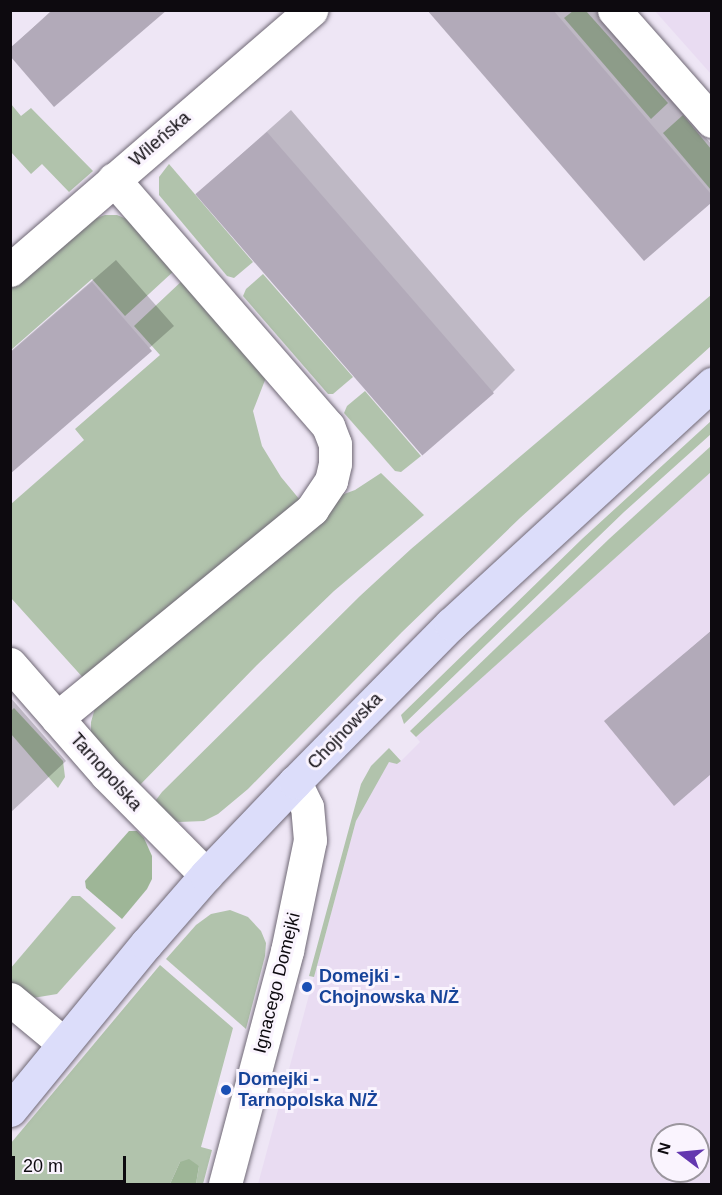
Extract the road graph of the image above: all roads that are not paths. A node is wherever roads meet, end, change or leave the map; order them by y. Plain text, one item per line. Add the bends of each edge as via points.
1 (311, 10) edge
2 (614, 10) edge
3 (711, 122) edge
4 (113, 179) junction
5 (10, 270) edge
6 (711, 384) edge
7 (10, 664) edge
8 (57, 718) junction
9 (295, 782) junction
10 (206, 875) junction
11 (10, 999) edge
12 (63, 1043) junction
13 (10, 1110) edge
14 (225, 1185) edge

1 - 4 street, Wileńska
2 - 3 street
4 - 5 street, Wileńska
4 - 8 street via 328,426 336,444 335,463 331,481 312,509
6 - 9 main road, Chojnowska via 451,624
7 - 8 street, Tarnopolska
8 - 10 street, Tarnopolska
9 - 10 main road, Chojnowska
9 - 14 street, Ignacego Domejki via 307,807 310,840 287,951
10 - 12 main road, Chojnowska
11 - 12 street
12 - 13 main road, Chojnowska

